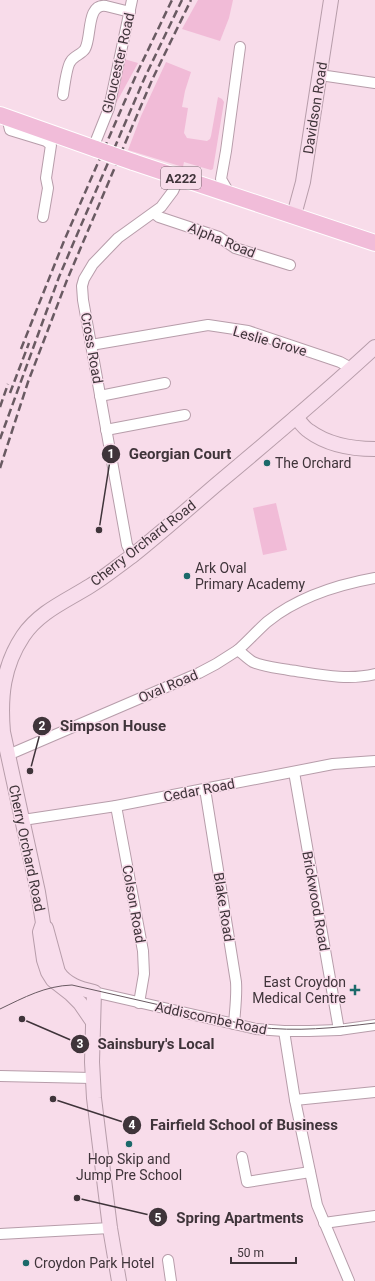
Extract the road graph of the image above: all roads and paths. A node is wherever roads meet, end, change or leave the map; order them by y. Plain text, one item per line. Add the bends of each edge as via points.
1 (132, 0) edge
2 (331, 0) edge
3 (130, 12) junction
4 (240, 47) dead end
5 (320, 75) junction
6 (375, 83) edge
7 (63, 94) dead end
8 (3, 116) edge
9 (95, 148) junction
10 (179, 178) junction
11 (229, 193) junction
12 (154, 213) junction
13 (294, 215) junction
14 (43, 217) dead end
15 (375, 243) edge
16 (290, 265) dead end
17 (91, 345) junction
18 (375, 347) edge
19 (352, 368) junction
20 (165, 383) dead end
21 (100, 396) junction
22 (185, 415) dead end
23 (296, 418) junction
24 (106, 430) junction
25 (375, 449) edge
26 (132, 555) junction
27 (375, 578) edge
28 (238, 650) junction
29 (375, 674) edge
30 (8, 755) junction
31 (375, 761) edge
32 (294, 772) junction
33 (205, 789) junction
34 (116, 806) junction
35 (23, 820) junction
36 (69, 988) junction
37 (94, 992) junction
38 (139, 1003) junction
39 (93, 1022) junction
40 (234, 1024) junction
41 (375, 1025) edge
42 (339, 1030) junction
43 (284, 1031) junction
44 (0, 1076) edge
45 (92, 1078) junction
46 (375, 1092) edge
47 (295, 1100) junction
48 (242, 1157) dead end
49 (310, 1172) junction
50 (375, 1216) edge
51 (324, 1223) junction
52 (110, 1228) junction
53 (0, 1234) edge
54 (168, 1260) dead end
55 (119, 1281) edge
56 (171, 1281) edge
57 (350, 1281) edge

1 - 3 street, Gloucester Road
2 - 5 street, Davidson Road
3 - 7 street via 102,5 97,7 93,13 86,48 70,62
3 - 9 street, Gloucester Road via 109,108
4 - 11 street via 221,179
5 - 6 street
5 - 13 street, Davidson Road via 303,182
8 - 9 main road, A222
8 - 14 street via 10,130 46,141 51,145
9 - 10 main road, A222, bridge
10 - 11 main road, A222
10 - 12 street, Cross Road via 170,197
11 - 13 main road, A222
12 - 16 street, Alpha Road via 219,237 235,248
12 - 17 street, Cross Road via 118,238 85,275 82,286
13 - 15 main road, A222
17 - 19 street, Leslie Grove via 208,325 248,331
17 - 21 street, Cross Road
18 - 19 street, Cherry Orchard Road
19 - 23 street, Cherry Orchard Road
20 - 21 street
21 - 24 street, Cross Road
22 - 24 street
23 - 25 street via 308,431 334,444 358,449
23 - 26 street, Cherry Orchard Road
24 - 26 street, Cross Road via 127,545
26 - 30 street, Cherry Orchard Road via 89,587 60,602 32,625 22,637 4,679 1,709
27 - 28 street, Oval Road via 319,592 292,605 267,622
28 - 29 street via 253,661 277,668 344,677
28 - 30 street, Oval Road via 216,664
30 - 35 street, Cherry Orchard Road
31 - 32 street, Cedar Road via 333,764
32 - 33 street, Cedar Road
32 - 42 street, Brickwood Road
33 - 34 street, Cedar Road
33 - 40 street, Blake Road via 236,982
34 - 35 street, Cedar Road
34 - 38 street, Colson Road via 143,951 144,974
35 - 36 street, Cherry Orchard Road via 43,923 47,929 58,972
36 - 37 street, Addiscombe Road
36 - 39 street, Cherry Orchard Road
37 - 38 street, Addiscombe Road
37 - 39 street
38 - 40 street, Addiscombe Road
39 - 45 street
40 - 43 street, Addiscombe Road
41 - 42 street, Addiscombe Road
42 - 43 street, Addiscombe Road
43 - 47 street
44 - 45 street
45 - 52 street
46 - 47 street
47 - 49 street
48 - 49 street via 247,1182
49 - 51 street
50 - 51 street
51 - 57 street
52 - 53 street
52 - 55 street
54 - 56 street

